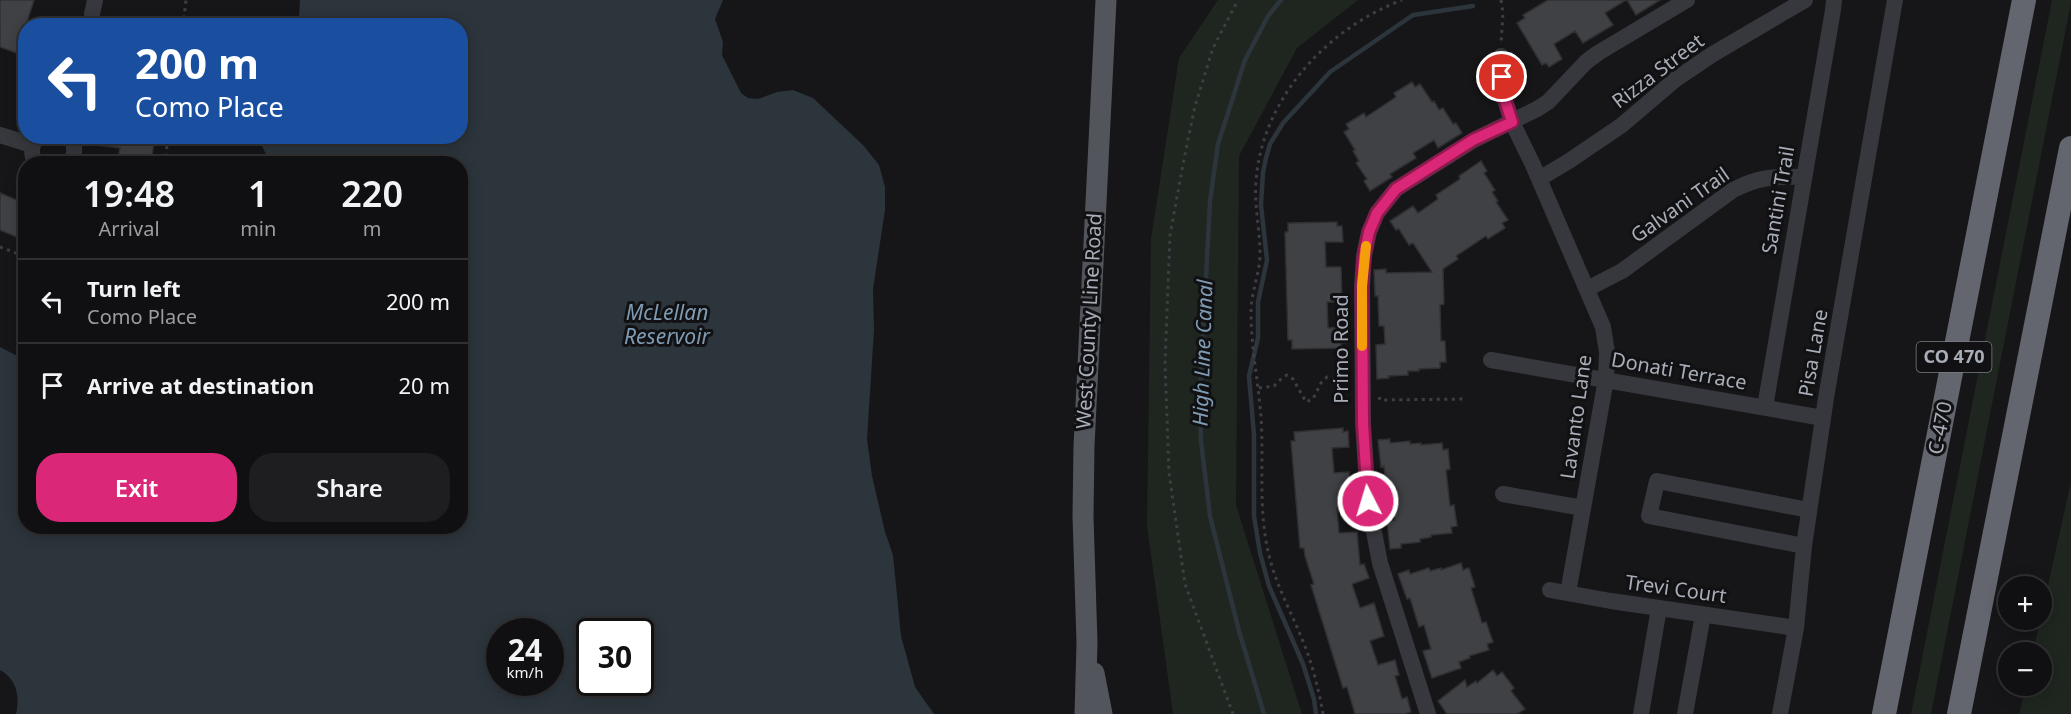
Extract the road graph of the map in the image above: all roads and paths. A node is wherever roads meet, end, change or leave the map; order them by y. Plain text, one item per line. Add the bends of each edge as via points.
1 (186, 0) edge
2 (1106, 0) edge
3 (1238, 0) edge
4 (1402, 0) edge
5 (1501, 0) edge
6 (1687, 0) edge
7 (1805, 0) edge
8 (1834, 0) edge
9 (1895, 0) edge
10 (2024, 0) edge
11 (184, 18) edge
12 (1501, 56) joint
13 (1512, 122) junction
14 (0, 135) edge
15 (18, 138) edge
16 (2071, 148) edge
17 (1803, 177) junction
18 (1539, 178) junction
19 (0, 247) edge
20 (18, 254) edge
21 (1587, 289) junction
22 (1491, 360) dead end
23 (1605, 379) junction
24 (1765, 407) junction
25 (1823, 418) junction
26 (1503, 494) dead end
27 (1583, 508) junction
28 (1809, 510) junction
29 (1804, 546) junction
30 (1550, 590) dead end
31 (1568, 593) junction
32 (1659, 608) junction
33 (1703, 615) junction
34 (1796, 628) junction
35 (1087, 643) junction
36 (1085, 714) edge
37 (1102, 714) edge
38 (1233, 714) edge
39 (1323, 714) edge
40 (1428, 714) edge
41 (1641, 714) edge
42 (1684, 714) edge
43 (1780, 714) edge
44 (1884, 714) edge
45 (1959, 714) edge

1 - 11 path
2 - 35 main road, West County Line Road via 1084,446
3 - 38 path via 1213,48 1184,159 1170,235 1165,363 1169,473 1185,584
4 - 39 path via 1351,26 1303,70 1269,124 1256,176 1260,253 1251,313 1262,428 1263,524 1271,565 1304,644
5 - 12 path
6 - 13 street, Primo Road via 1598,53 1548,102
7 - 18 street, Rizza Street via 1676,78 1623,125
8 - 17 street, Santini Trail
9 - 25 street, Pisa Lane
10 - 44 highway, C-470 / CO 470
12 - 13 street, Lavanto Lane via 1504,97
13 - 18 street, Lavanto Lane
13 - 40 street, Primo Road via 1473,140 1396,189 1377,213 1364,256 1363,423 1368,501 1380,562
14 - 15 street
16 - 45 highway
17 - 21 street, Galvani Trail via 1752,180 1622,271
17 - 24 street, Santini Trail
18 - 21 street, Lavanto Lane
19 - 20 path
21 - 23 street, Lavanto Lane via 1604,327
22 - 23 street, Donati Terrace
23 - 24 street, Donati Terrace
23 - 27 street, Lavanto Lane
24 - 25 street, Donati Terrace
25 - 28 street, Pisa Lane
26 - 27 street
27 - 31 street, Lavanto Lane
28 - 29 street, Pisa Lane
28 - 29 street via 1657,481 1649,516
29 - 34 street, Pisa Lane
30 - 31 street, Trevi Court
31 - 32 street, Trevi Court
32 - 33 street, Trevi Court
32 - 41 street
33 - 34 street, Trevi Court
33 - 42 street
34 - 43 street, Pisa Lane
35 - 36 main road, West County Line Road
35 - 37 main road, West County Line Road

